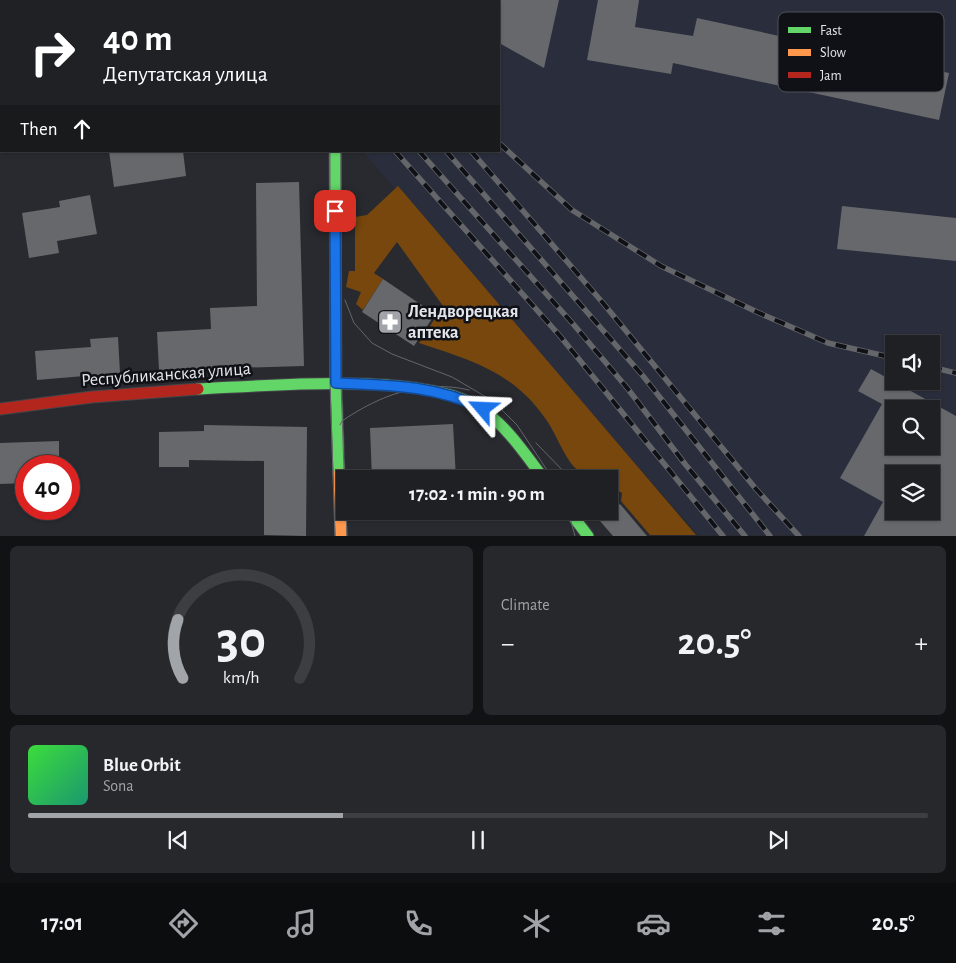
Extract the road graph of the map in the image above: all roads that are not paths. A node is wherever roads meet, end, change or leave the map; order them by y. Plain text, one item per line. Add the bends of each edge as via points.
1 (335, 152) edge
2 (336, 383) junction
3 (0, 410) edge
4 (537, 470) edge
5 (576, 520) edge
6 (341, 536) edge
7 (588, 536) edge

1 - 2 street
2 - 3 street, Республиканская улица via 97,397
2 - 4 street, Республиканская улица via 422,388 466,400 503,426
2 - 6 street
5 - 7 street

